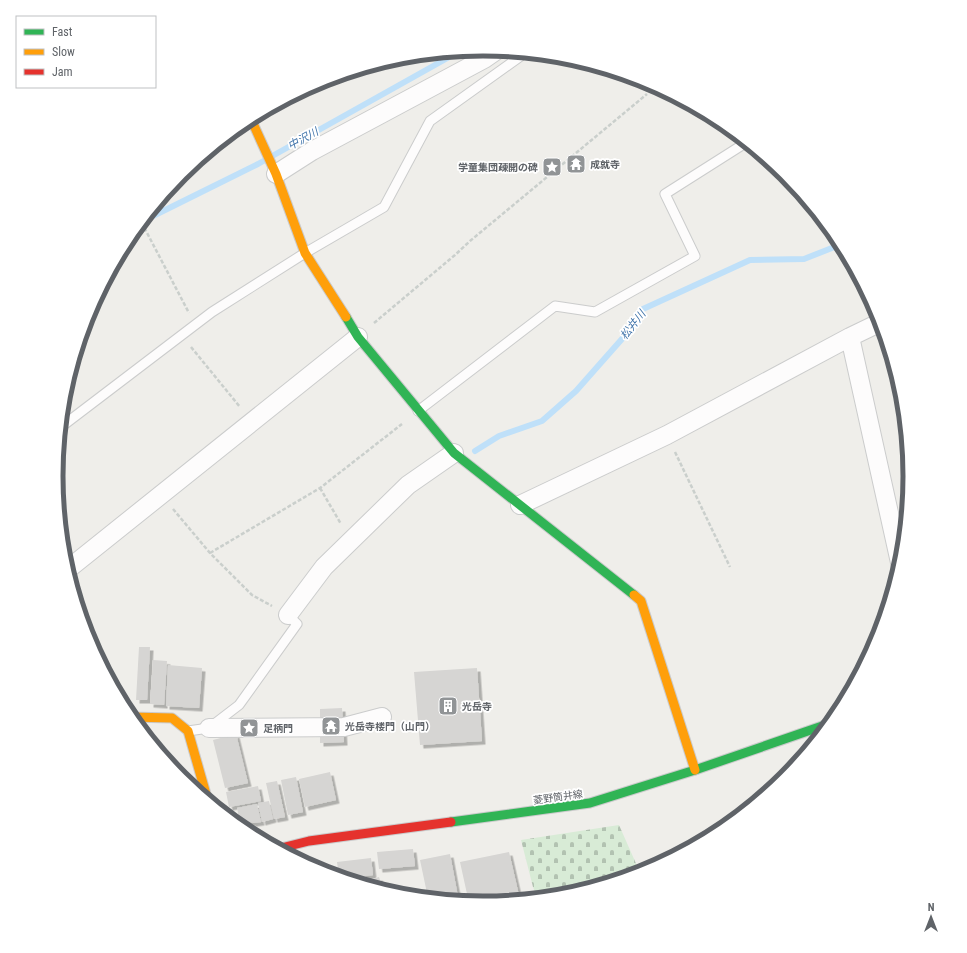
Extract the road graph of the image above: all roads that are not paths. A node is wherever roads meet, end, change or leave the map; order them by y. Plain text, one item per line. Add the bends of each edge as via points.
1 (488, 56) edge
2 (519, 58) edge
3 (254, 125) edge
4 (742, 145) edge
5 (275, 173) junction
6 (305, 253) junction
7 (875, 325) edge
8 (358, 336) junction
9 (850, 337) junction
10 (418, 412) junction
11 (67, 423) edge
12 (457, 456) junction
13 (520, 505) junction
14 (897, 550) edge
15 (73, 567) edge
16 (288, 615) joint
17 (139, 717) edge
18 (382, 717) dead end
19 (821, 726) edge
20 (209, 728) junction
21 (188, 731) junction
22 (695, 770) junction
23 (206, 793) edge
24 (285, 847) edge

1 - 5 street
2 - 6 lane via 430,121 384,207
3 - 5 street
4 - 10 lane via 665,194 695,256 595,312 555,306
5 - 6 street
6 - 8 street
6 - 11 lane via 212,312
7 - 9 street
8 - 10 street
8 - 15 street
9 - 13 street via 667,435
9 - 14 street
10 - 12 street
12 - 13 street
12 - 16 street via 408,485 324,567
13 - 22 street via 641,601
16 - 20 lane via 297,624 239,705
17 - 21 street via 172,718
18 - 20 street via 344,727
19 - 22 street, 菱野筒井線
20 - 21 lane
21 - 23 street
22 - 24 street, 菱野筒井線 via 590,803 309,841

